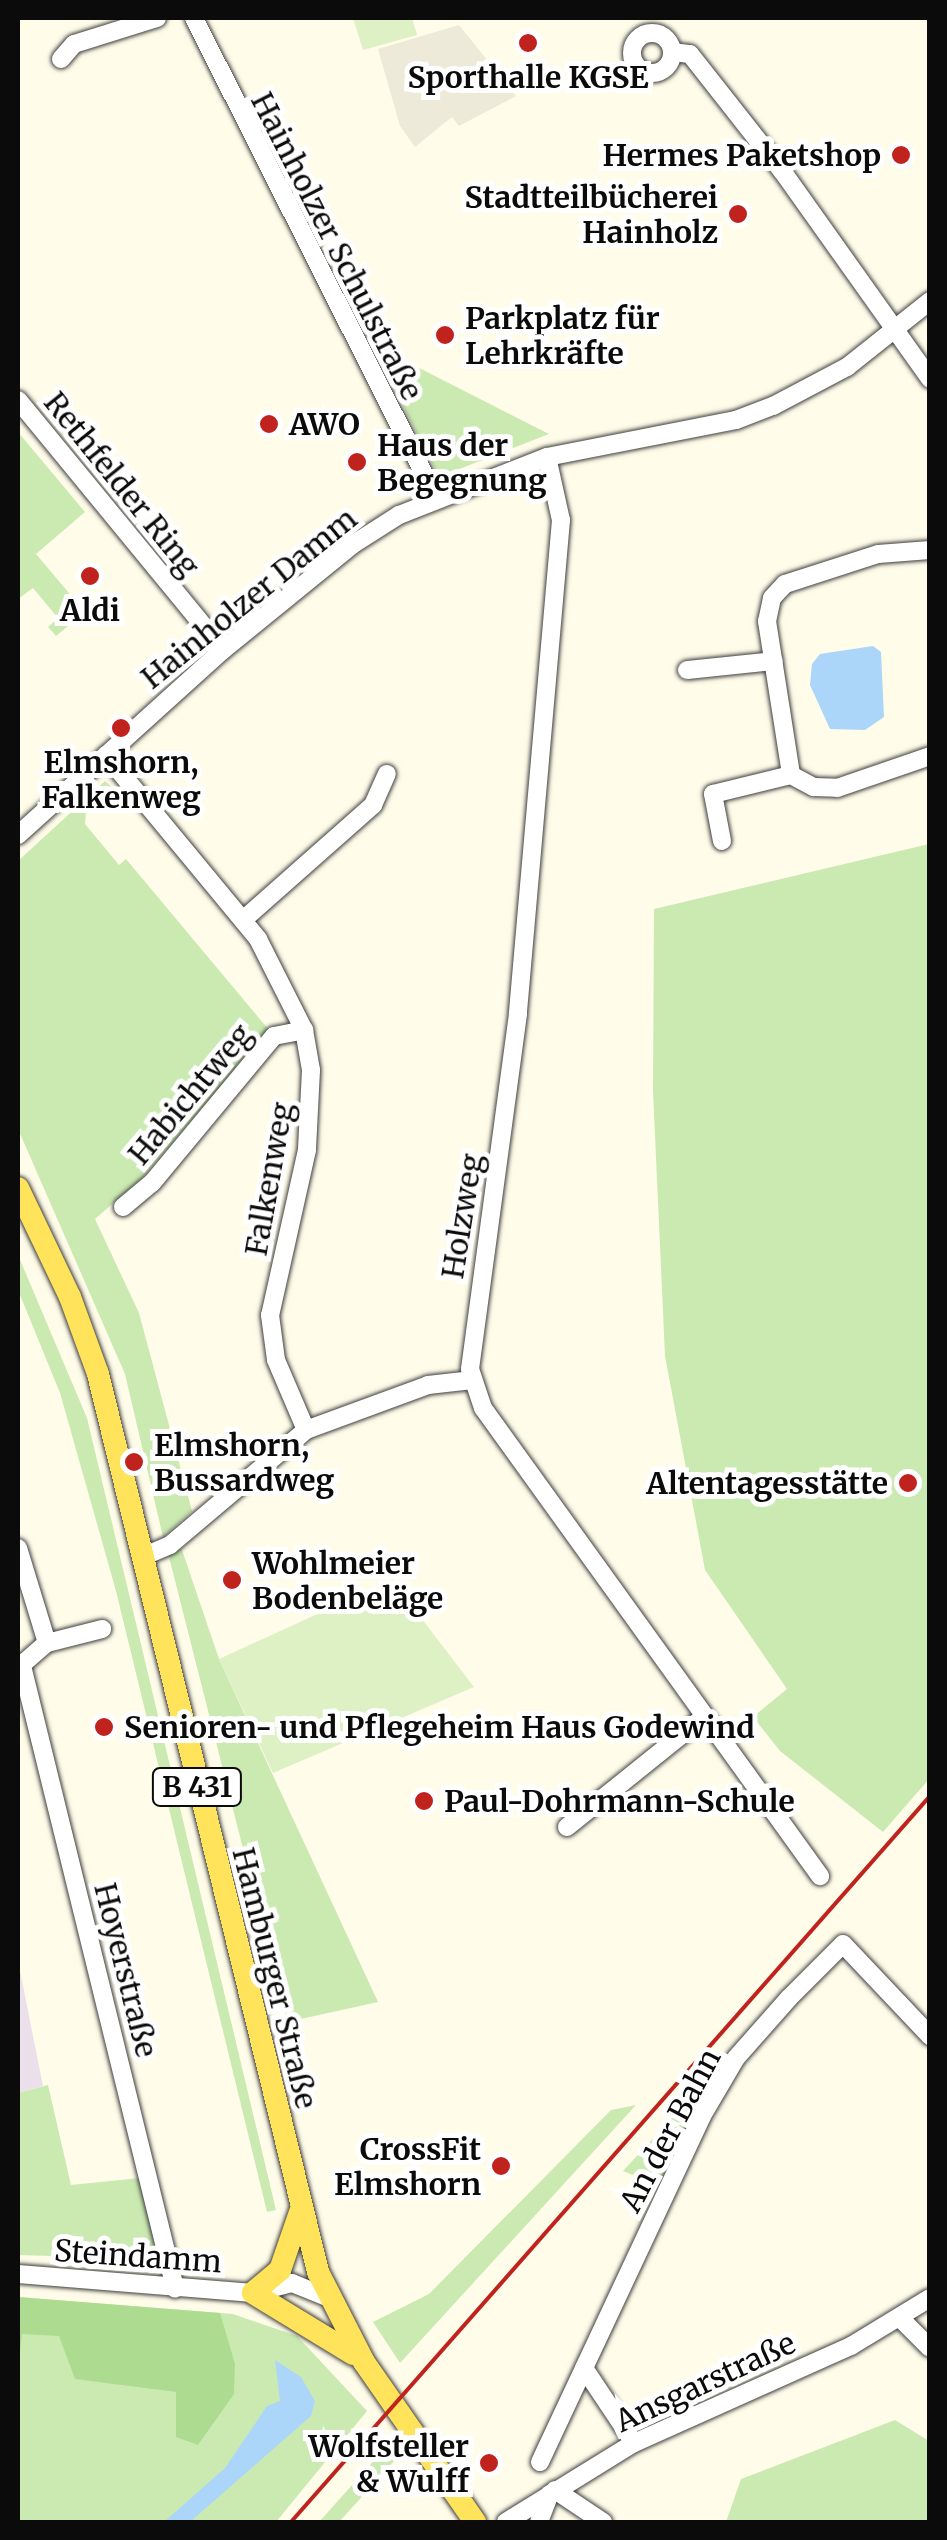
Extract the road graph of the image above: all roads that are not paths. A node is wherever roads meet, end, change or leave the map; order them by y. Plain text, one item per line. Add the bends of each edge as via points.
1 (158, 18) edge
2 (194, 18) edge
3 (673, 52) dead end
4 (61, 58) dead end
5 (930, 301) edge
6 (895, 330) junction
7 (930, 379) edge
8 (18, 400) edge
9 (546, 458) junction
10 (436, 498) junction
11 (930, 550) edge
12 (222, 650) junction
13 (774, 661) junction
14 (687, 670) dead end
15 (106, 755) junction
16 (930, 756) edge
17 (387, 774) dead end
18 (791, 775) junction
19 (18, 835) edge
20 (722, 841) dead end
21 (243, 920) junction
22 (304, 1030) junction
23 (18, 1188) edge
24 (123, 1207) dead end
25 (472, 1380) junction
26 (306, 1430) junction
27 (18, 1548) edge
28 (142, 1557) junction
29 (102, 1629) dead end
30 (46, 1643) junction
31 (20, 1667) edge
32 (704, 1717) junction
33 (567, 1827) dead end
34 (820, 1876) dead end
35 (930, 2036) edge
36 (300, 2210) junction
37 (18, 2274) edge
38 (319, 2286) junction
39 (176, 2288) junction
40 (254, 2292) junction
41 (930, 2298) edge
42 (900, 2318) junction
43 (930, 2348) edge
44 (364, 2362) junction
45 (584, 2368) junction
46 (634, 2442) junction
47 (540, 2462) dead end
48 (552, 2492) junction
49 (475, 2522) edge
50 (506, 2522) edge
51 (538, 2522) edge
52 (603, 2522) edge

1 - 4 street via 74,44
2 - 10 street, Hainholzer Schulstraße
3 - 6 street via 690,54 842,246
5 - 6 street, Hainholzer Damm
6 - 7 street
6 - 9 street, Hainholzer Damm via 816,387 736,420
8 - 12 street, Rethfelder Ring
9 - 10 street, Hainholzer Damm
9 - 25 street, Holzweg via 561,520 518,1014 472,1329
10 - 12 street, Hainholzer Damm via 352,545
11 - 13 street via 878,554 785,584 768,607
12 - 15 street, Hainholzer Damm
13 - 14 street
13 - 18 street
15 - 19 street, Hainholzer Damm
15 - 21 street, Falkenweg
16 - 18 street via 836,788 814,787
17 - 21 street via 373,805
18 - 20 street via 713,794
21 - 22 street, Falkenweg via 272,959
22 - 24 street, Habichtweg via 274,1036 152,1184
22 - 26 street, Falkenweg via 312,1070 307,1150 270,1315 276,1360
23 - 28 main road, Hamburger Straße / B 431 via 94,1360
25 - 26 street via 428,1385
25 - 32 street, Holzweg via 483,1408
26 - 28 street via 170,1545
27 - 30 street
28 - 36 main road, Hamburger Straße / B 431
29 - 30 street
30 - 31 street
31 - 39 street, Hoyerstraße
32 - 33 street
32 - 34 street, Holzweg
35 - 45 street, An der Bahn via 843,1944 722,2081
36 - 38 main road, Hamburger Straße / B 431
36 - 40 main road via 280,2270
37 - 39 street, Steindamm
38 - 40 street, Steindamm via 294,2303 277,2304
38 - 44 main road, Hamburger Straße / B 431
39 - 40 street, Steindamm
40 - 44 main road
41 - 42 street, Ansgarstraße
42 - 43 street
42 - 46 street, Ansgarstraße
44 - 49 main road, Hamburger Straße / B 431
45 - 46 street
45 - 47 street, An der Bahn
46 - 48 street, Ansgarstraße
48 - 50 street, Ansgarstraße
48 - 51 street
48 - 52 street

